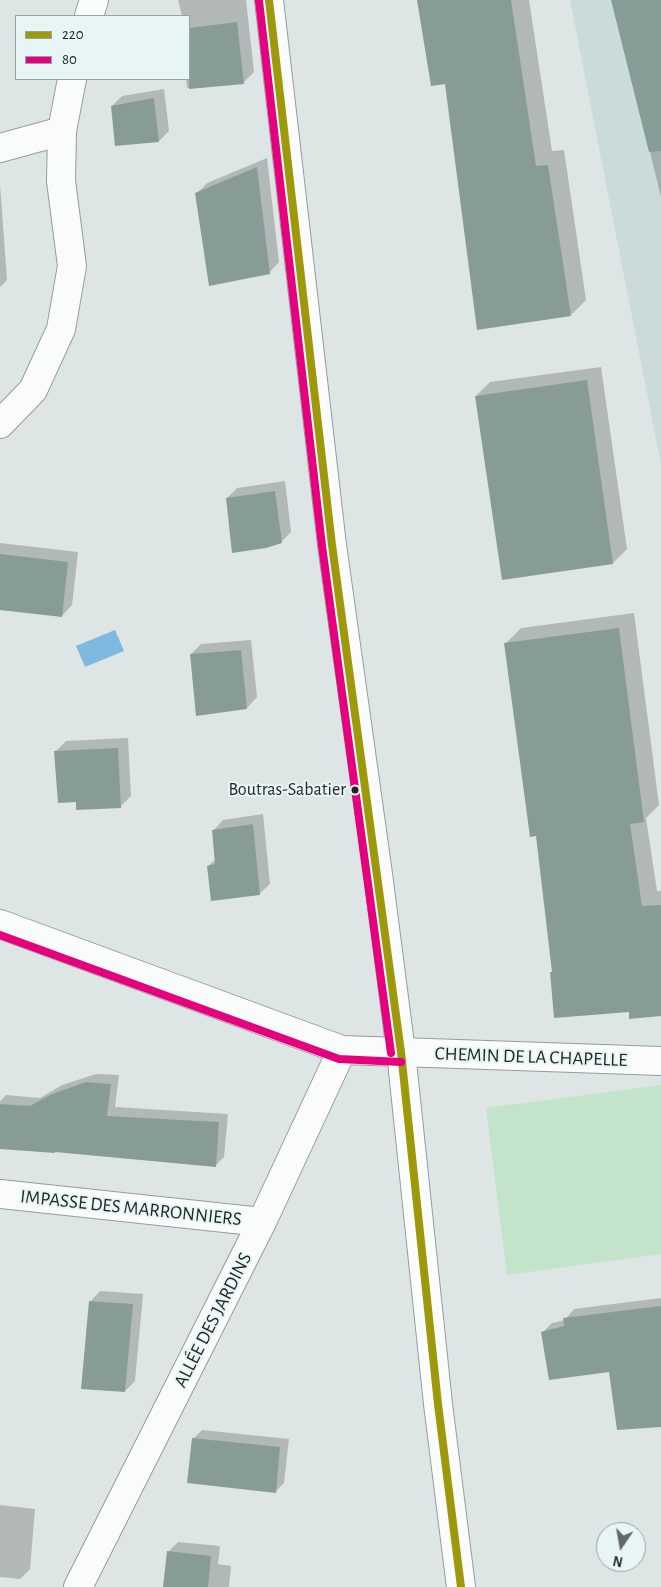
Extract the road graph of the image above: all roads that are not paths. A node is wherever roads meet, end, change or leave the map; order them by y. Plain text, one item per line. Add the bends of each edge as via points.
1 (94, 0) edge
2 (269, 0) edge
3 (89, 15) edge
4 (72, 80) edge
5 (62, 131) junction
6 (0, 148) edge
7 (0, 424) edge
8 (0, 924) edge
9 (342, 1050) junction
10 (401, 1052) junction
11 (661, 1061) edge
12 (0, 1194) edge
13 (262, 1222) junction
14 (78, 1587) edge
15 (461, 1587) edge

1 - 3 street
2 - 10 street via 332,545
4 - 5 street
5 - 6 street
5 - 7 street via 61,181 72,266 61,329 32,390
8 - 9 street, CHEMIN DE LA CHAPELLE
9 - 10 street, CHEMIN DE LA CHAPELLE
9 - 13 street, ALLÉE DES JARDINS
10 - 11 street, CHEMIN DE LA CHAPELLE
10 - 15 street
12 - 13 street, IMPASSE DES MARRONNIERS
13 - 14 street, ALLÉE DES JARDINS

